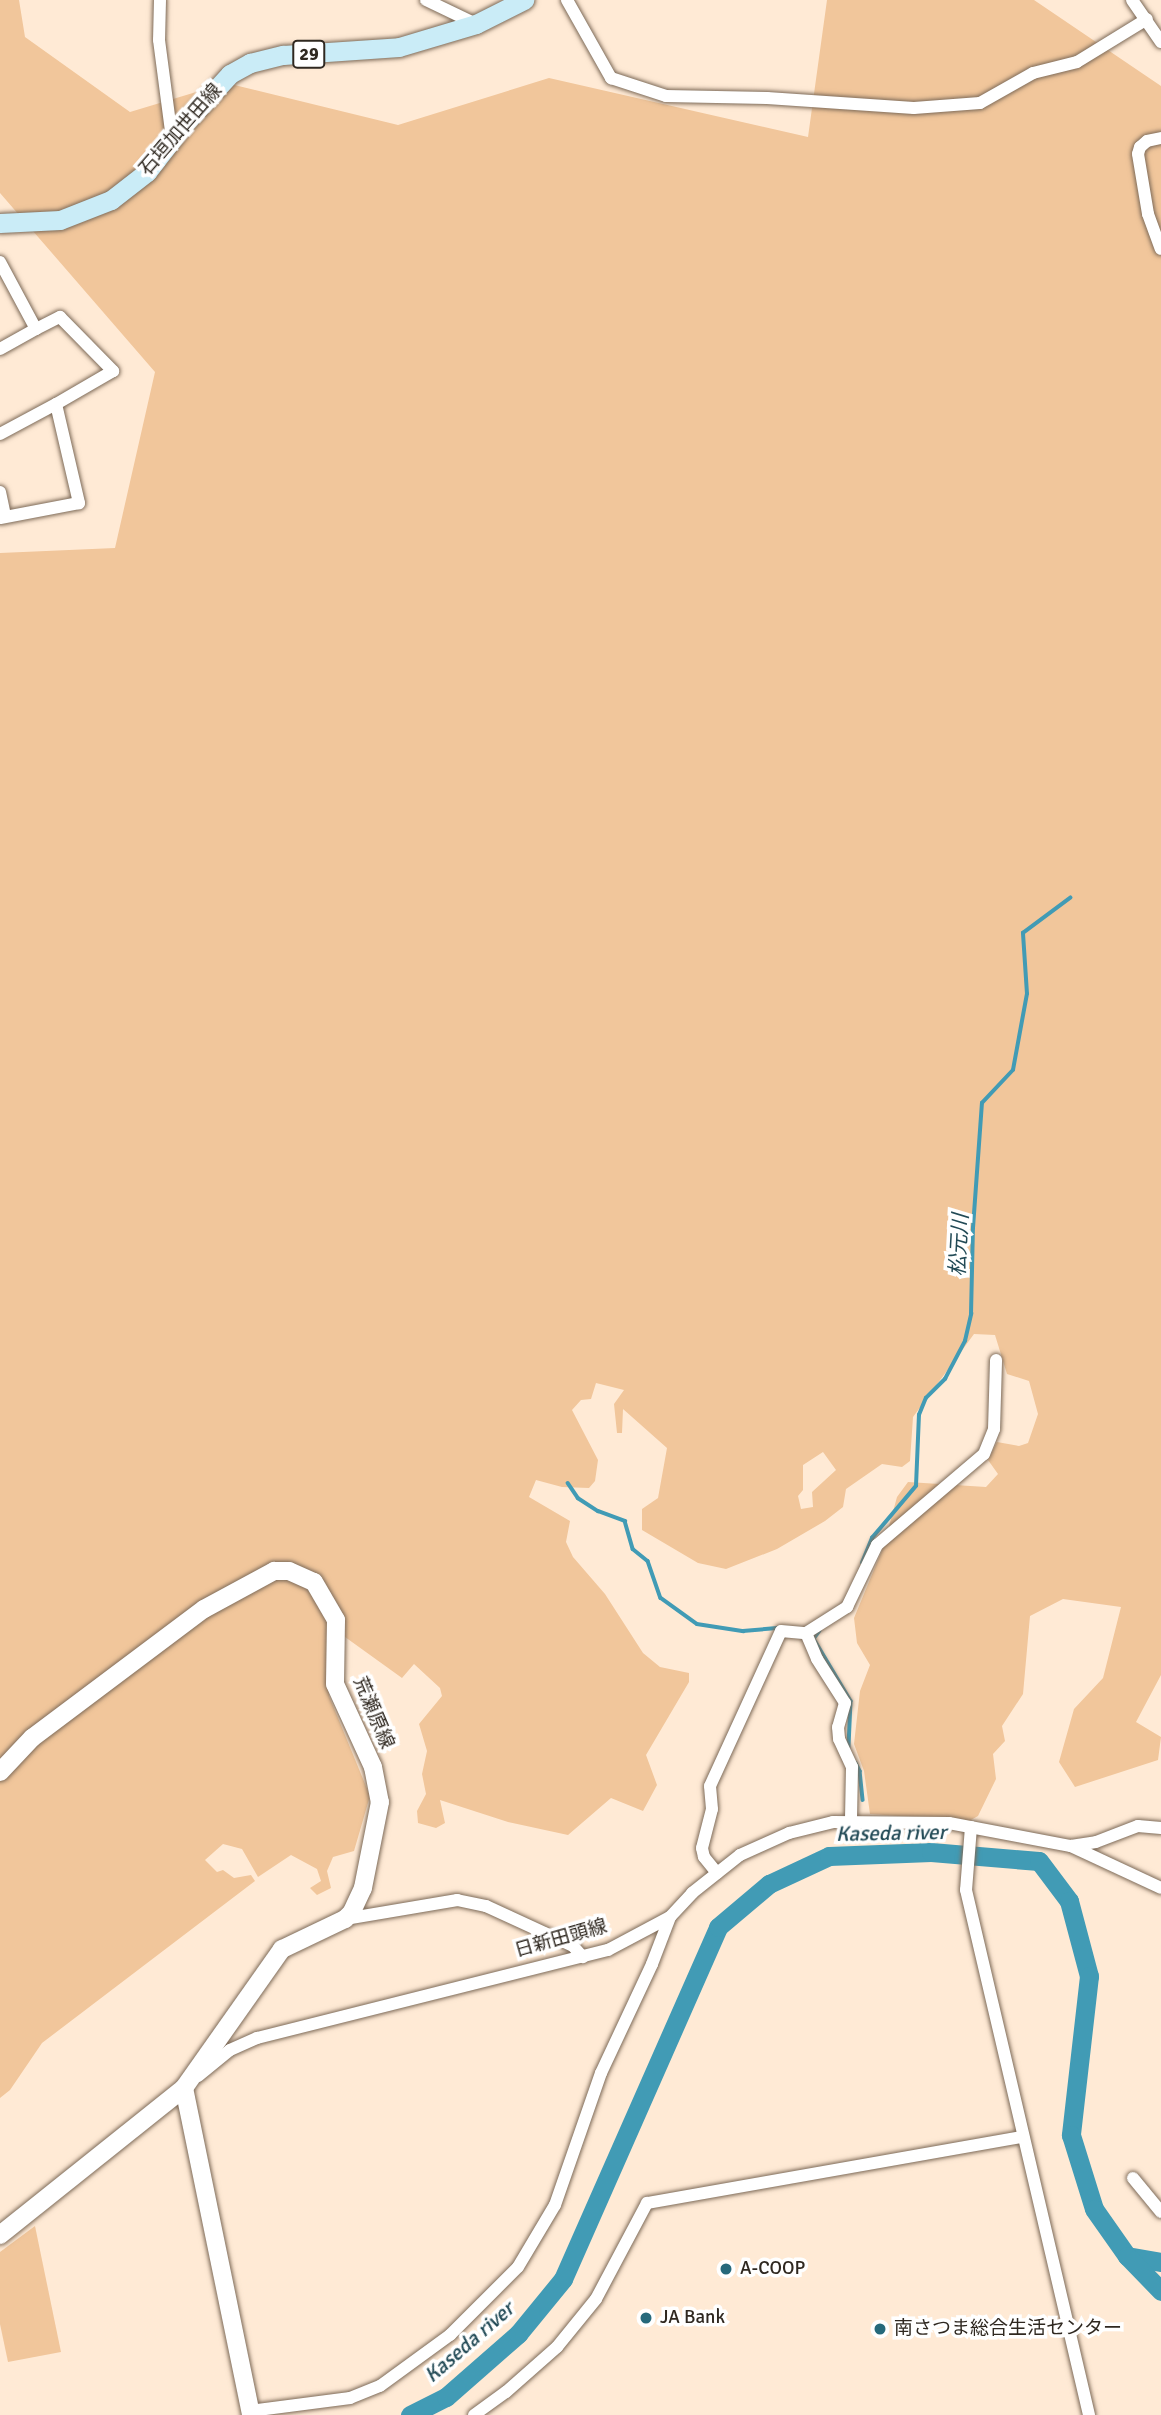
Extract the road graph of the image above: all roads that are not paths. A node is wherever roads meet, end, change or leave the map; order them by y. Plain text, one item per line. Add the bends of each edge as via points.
1 (160, 0) edge
2 (426, 0) edge
3 (524, 0) edge
4 (567, 0) edge
5 (1132, 0) edge
6 (1147, 19) junction
7 (476, 24) junction
8 (1161, 42) edge
9 (1161, 138) edge
10 (172, 139) junction
11 (0, 223) edge
12 (1161, 249) edge
13 (0, 262) edge
14 (36, 329) junction
15 (0, 349) edge
16 (55, 404) junction
17 (0, 434) edge
18 (0, 492) edge
19 (2, 517) edge
20 (996, 1360) dead end
21 (806, 1633) junction
22 (0, 1772) edge
23 (851, 1820) junction
24 (1161, 1828) edge
25 (971, 1830) junction
26 (1071, 1846) junction
27 (717, 1873) junction
28 (1161, 1888) edge
29 (670, 1917) junction
30 (345, 1919) junction
31 (583, 1957) junction
32 (184, 2088) junction
33 (1023, 2137) junction
34 (1133, 2178) dead end
35 (1161, 2211) edge
36 (0, 2235) edge
37 (251, 2413) edge
38 (474, 2415) edge
39 (1089, 2415) edge

1 - 10 street via 159,40
2 - 7 street
3 - 7 main road, 石垣加世田線 / 29
4 - 6 street via 611,78 666,96 914,108 979,103 1033,73 1077,62
5 - 6 street
6 - 8 street
7 - 10 main road, 石垣加世田線 / 29 via 399,47 284,55 250,63 230,74
9 - 12 street via 1147,141 1138,154 1148,214
10 - 11 main road, 石垣加世田線 / 29 via 129,188 93,209 43,223
13 - 14 street
14 - 15 street
14 - 16 street via 60,317 113,370
16 - 17 street
16 - 19 street via 79,503
18 - 19 street
20 - 21 street via 995,1429 984,1454 877,1545 855,1598
21 - 23 street via 817,1660 845,1703 838,1727 852,1767
21 - 27 street via 781,1631 710,1786 712,1809 702,1848
22 - 30 street, 荒瀬原線 via 32,1738 204,1609 274,1571 303,1575 326,1598 336,1620 335,1685 373,1767 380,1802 363,1888
23 - 25 street, 日新田頭線
23 - 27 street, 日新田頭線 via 789,1833 740,1856
24 - 26 street via 1138,1826
25 - 26 street, 日新田頭線
25 - 33 street via 966,1888
26 - 28 street, 日新田頭線
27 - 29 street, 日新田頭線
29 - 31 street, 日新田頭線 via 634,1938
29 - 37 street via 601,2073 555,2205 519,2267 450,2335 380,2386 350,2398
30 - 31 street via 457,1900 486,1906 573,1946
30 - 32 street via 282,1949
31 - 32 street, 日新田頭線 via 257,2038 230,2050
32 - 36 street, 日新田頭線
32 - 37 street
33 - 38 street via 647,2203 596,2299 557,2347
33 - 39 street
34 - 35 street

